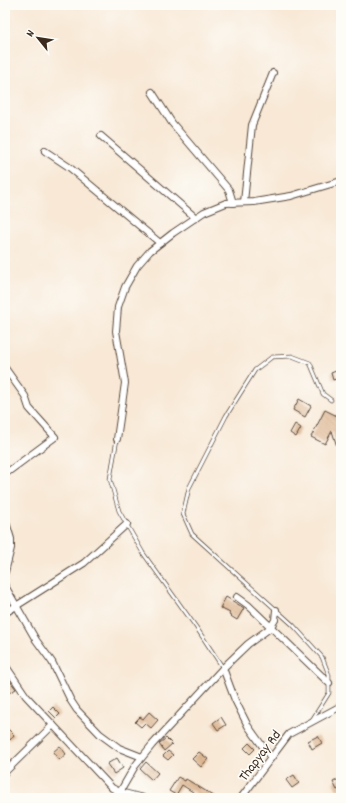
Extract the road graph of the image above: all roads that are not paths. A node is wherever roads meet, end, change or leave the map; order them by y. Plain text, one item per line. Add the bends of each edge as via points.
1 (273, 73) dead end
2 (152, 92) dead end
3 (101, 136) dead end
4 (45, 151) dead end
5 (341, 181) edge
6 (244, 202) junction
7 (233, 203) junction
8 (196, 218) junction
9 (160, 243) junction
10 (5, 368) edge
11 (331, 400) dead end
12 (117, 439) joint
13 (5, 474) edge
14 (5, 519) edge
15 (127, 524) junction
16 (5, 572) edge
17 (5, 586) edge
18 (237, 597) dead end
19 (17, 606) junction
20 (276, 610) junction
21 (5, 613) edge
22 (270, 628) junction
23 (5, 665) edge
24 (223, 668) junction
25 (329, 683) junction
26 (341, 706) edge
27 (311, 722) junction
28 (53, 725) junction
29 (142, 757) junction
30 (271, 758) junction
31 (5, 772) edge
32 (120, 792) junction
33 (113, 798) edge
34 (143, 798) edge
35 (241, 798) edge

1 - 6 street via 252,124
2 - 7 street via 172,124 229,190
3 - 8 street
4 - 9 street via 69,167
5 - 6 street via 291,196
6 - 7 street
7 - 8 street via 226,203
8 - 9 street
9 - 12 street via 137,266 118,306 116,331 124,383
10 - 13 street via 25,396 29,408 55,436
11 - 20 lane via 323,394 310,363 292,356 272,357 255,370 226,416 189,488 183,514 192,534
12 - 15 lane via 110,479
14 - 16 street via 11,538 11,548
15 - 19 street via 84,563
15 - 24 lane via 143,553
17 - 19 street
18 - 22 street
19 - 21 street
19 - 29 street via 52,662 77,710 100,734 119,748
20 - 22 street via 275,620
20 - 25 lane via 322,657 329,675
22 - 24 street via 248,644
22 - 25 street
23 - 28 street via 26,696
24 - 29 street
24 - 30 street via 248,726
25 - 27 lane via 328,692
26 - 27 street, Thapyay Rd
27 - 30 street, Thapyay Rd via 289,734
28 - 31 street
28 - 32 street via 112,788
29 - 32 street
30 - 35 street, Thapyay Rd
32 - 33 street
32 - 34 street

